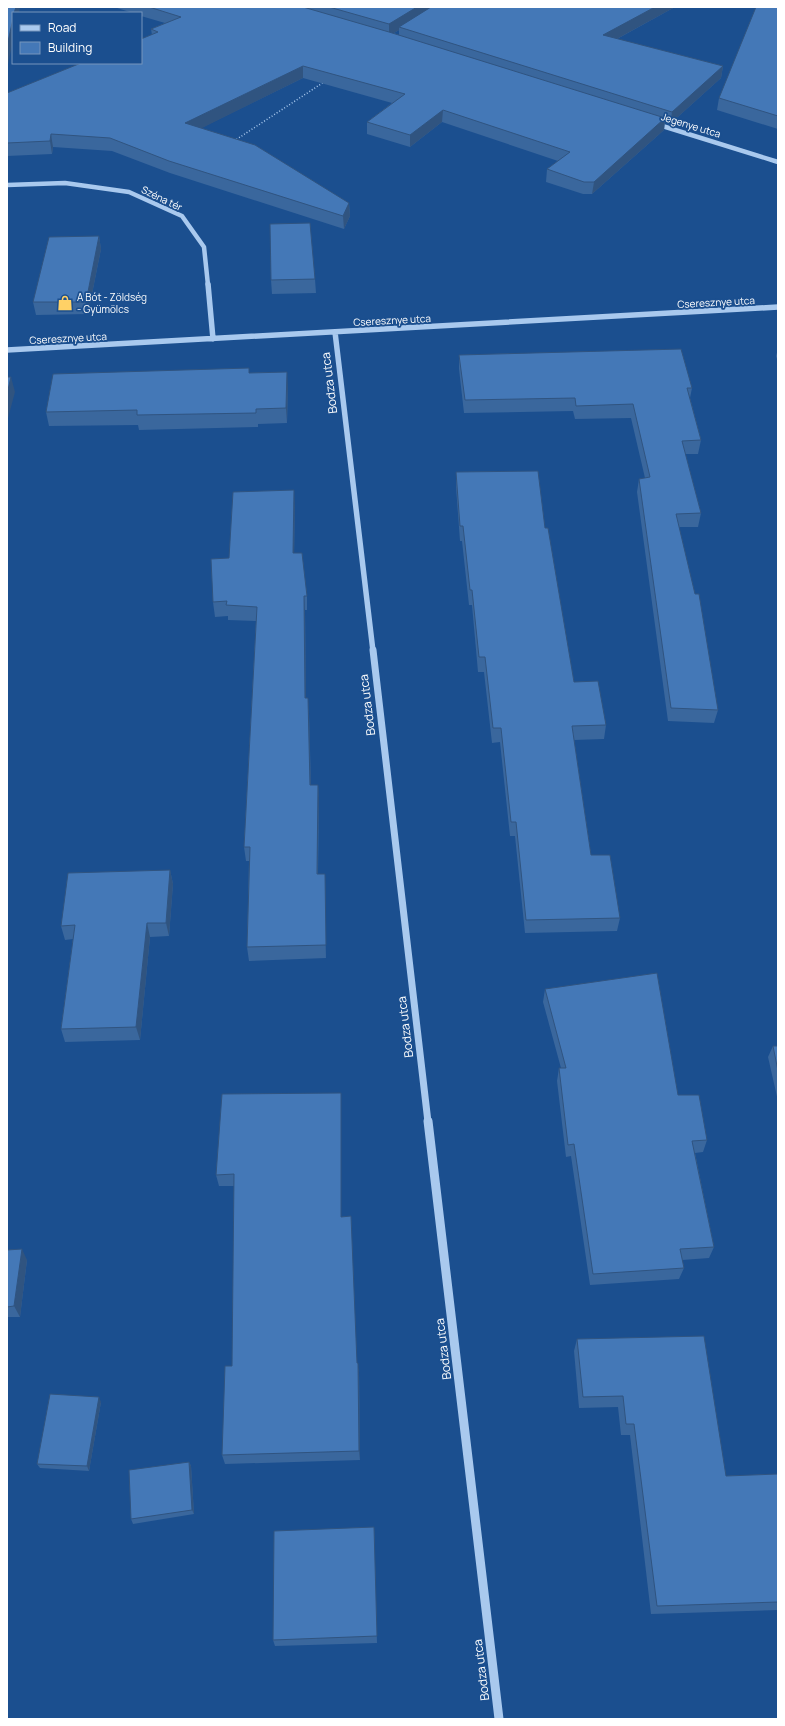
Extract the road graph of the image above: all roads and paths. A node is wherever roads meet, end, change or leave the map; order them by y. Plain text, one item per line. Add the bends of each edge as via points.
1 (330, 78) edge
2 (648, 121) edge
3 (230, 143) edge
4 (778, 162) edge
5 (7, 185) edge
6 (778, 308) edge
7 (335, 332) junction
8 (213, 339) junction
9 (7, 350) edge
10 (499, 1719) edge

1 - 3 path
2 - 4 street, Jegenye utca
5 - 8 street, Széna tér via 65,182 129,192 182,216 204,247
6 - 7 street, Cseresznye utca
7 - 8 street, Cseresznye utca
7 - 10 street, Bodza utca
8 - 9 street, Cseresznye utca

